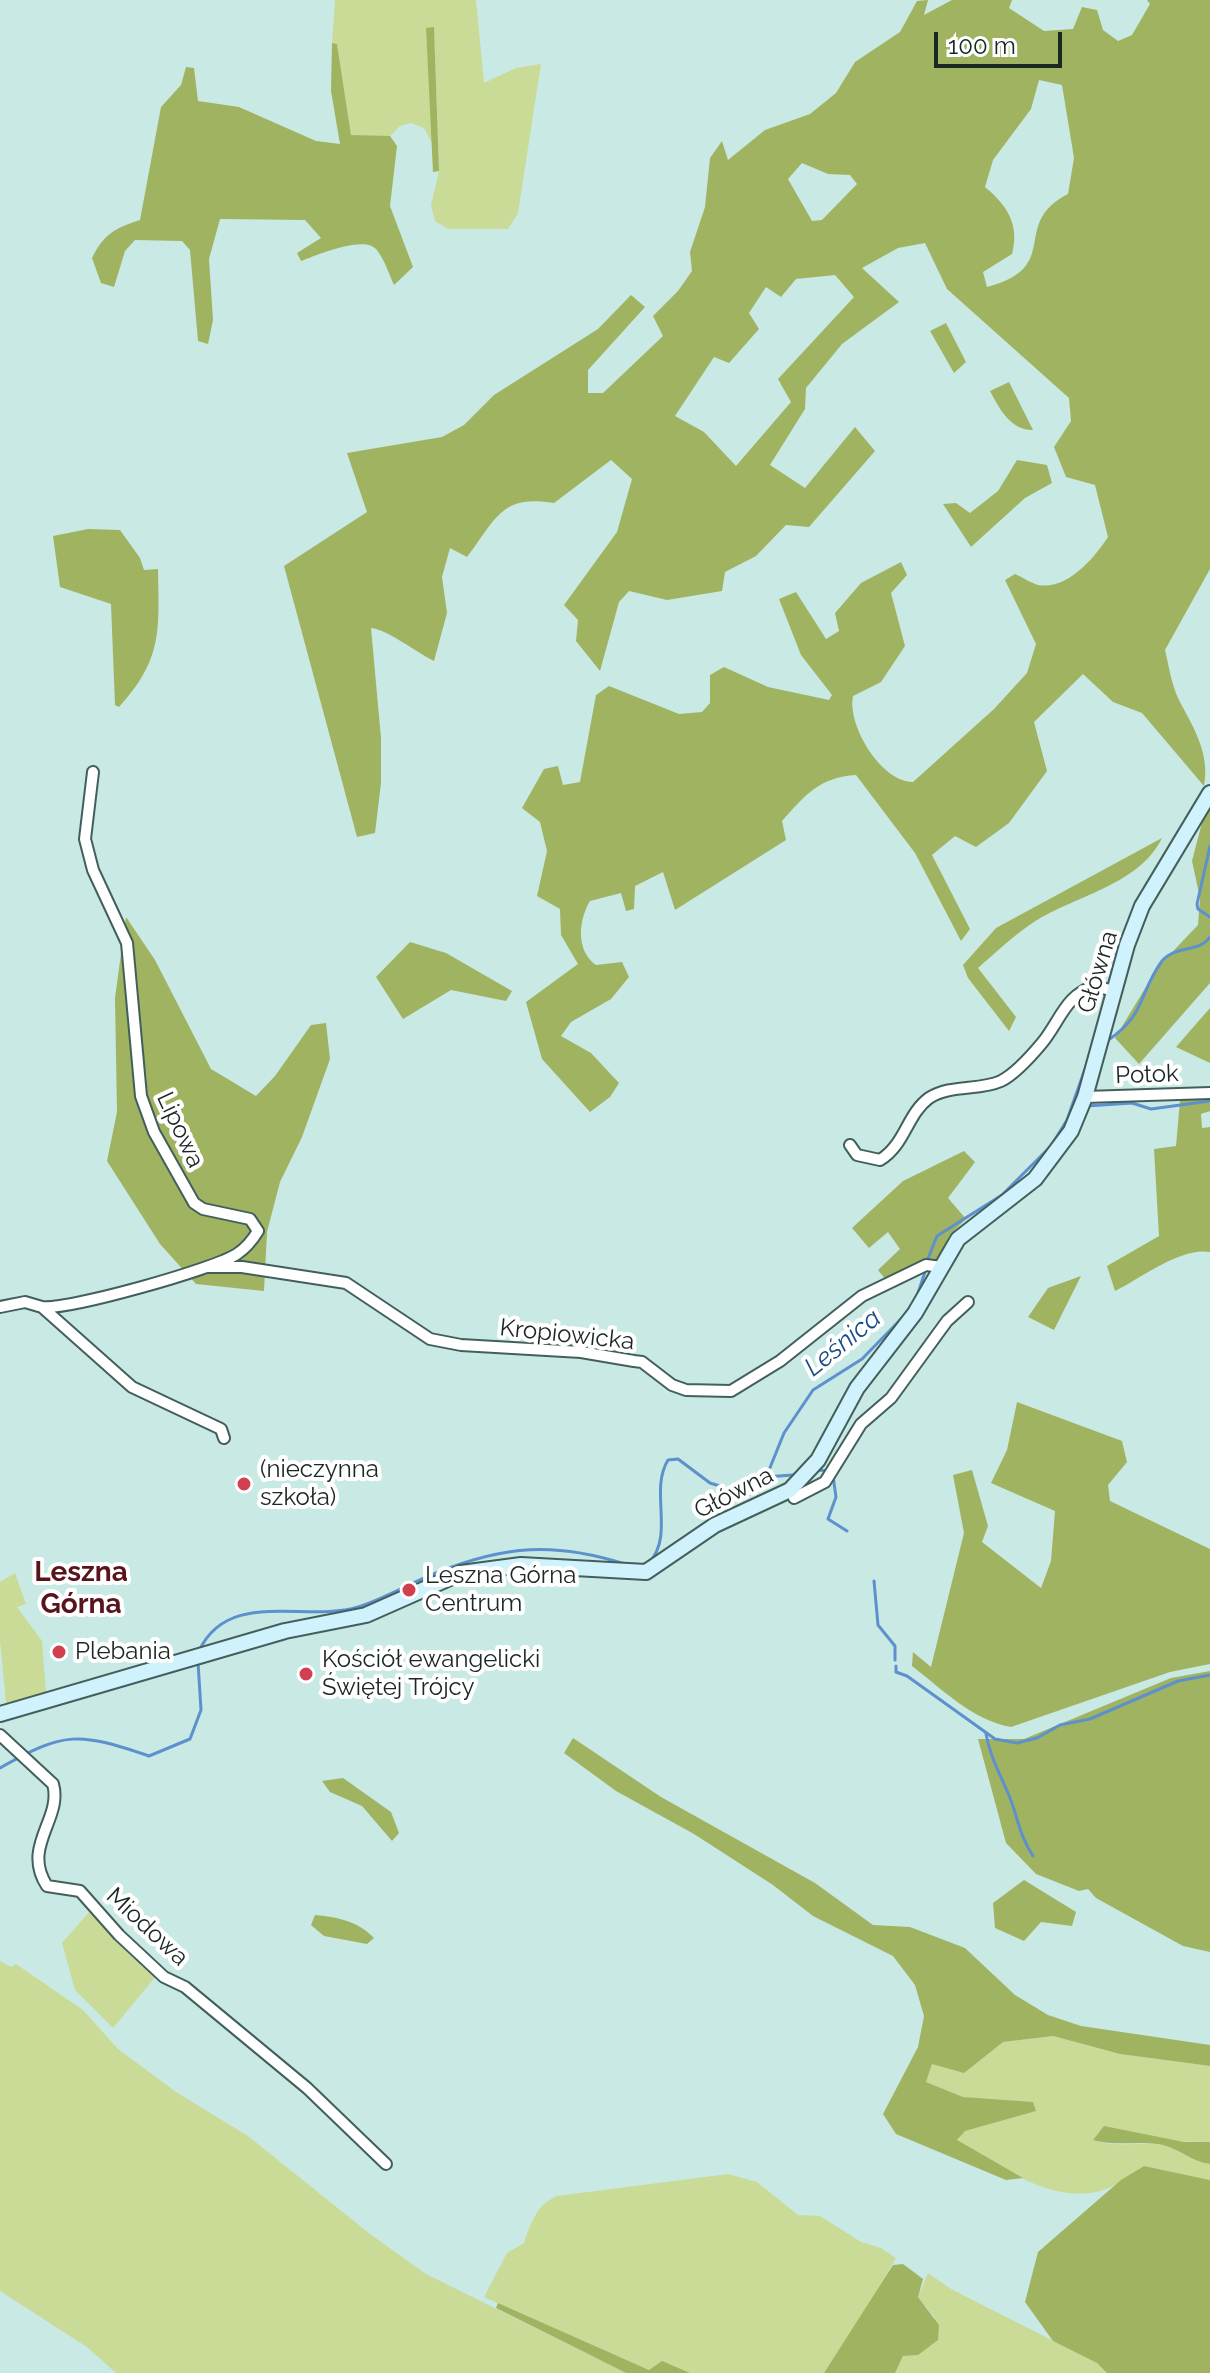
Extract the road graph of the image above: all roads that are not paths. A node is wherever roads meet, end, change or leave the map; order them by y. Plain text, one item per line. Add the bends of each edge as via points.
1 (93, 772) dead end
2 (1210, 793) edge
3 (1114, 991) junction
4 (1210, 1093) edge
5 (1085, 1097) junction
6 (850, 1145) dead end
7 (207, 1267) junction
8 (942, 1267) junction
9 (968, 1302) dead end
10 (0, 1307) edge
11 (42, 1307) junction
12 (224, 1438) dead end
13 (794, 1498) dead end
14 (0, 1714) edge
15 (0, 1735) edge
16 (386, 2164) dead end

1 - 7 street, Lipowa via 85,839 93,870 127,943 147,1116 194,1203 250,1219 258,1231 236,1255
2 - 3 street, Główna via 1142,906
3 - 5 street, Główna
3 - 6 street via 1095,986 1070,999 1042,1043 1001,1081 928,1099 900,1142 880,1160 857,1155
4 - 5 street, Potok
5 - 8 street, Główna via 1071,1131 1035,1179 958,1239
7 - 8 street, Kropiowicka via 242,1267 346,1283 430,1339 642,1362 672,1385 722,1392 771,1367 862,1296 926,1265
7 - 11 street, Lipowa via 82,1304
8 - 14 street, Główna via 915,1313 857,1388 805,1477 790,1490 715,1525 646,1572 530,1565 480,1569 444,1579 366,1615 285,1631
9 - 13 street via 947,1321 891,1398 861,1424 825,1482
10 - 11 street, Lipowa via 25,1302
11 - 12 street via 132,1387 221,1429
15 - 16 street, Miodowa via 48,1777 56,1795 37,1864 47,1886 80,1891 164,1977 185,1987 307,2088

